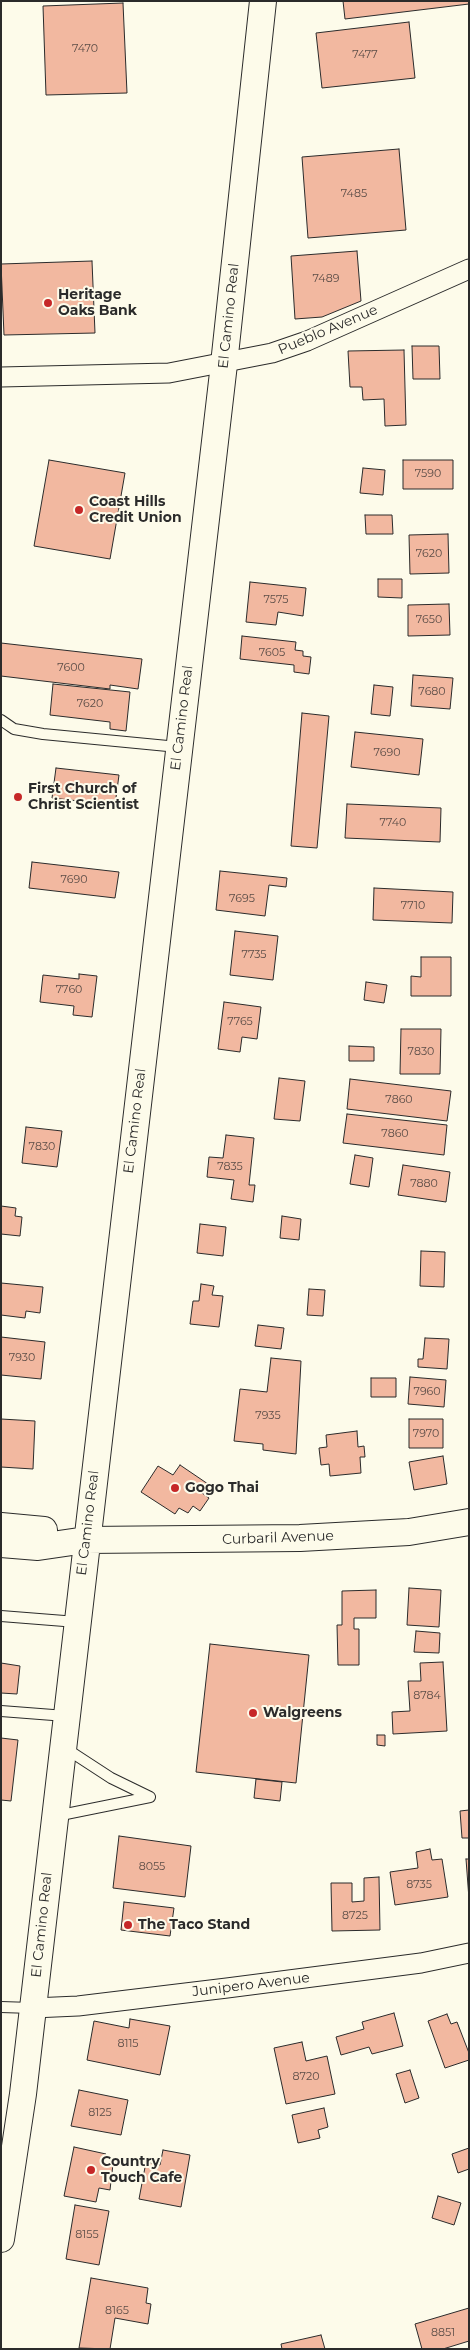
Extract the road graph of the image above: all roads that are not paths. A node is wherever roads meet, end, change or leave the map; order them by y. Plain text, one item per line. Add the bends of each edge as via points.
1 (263, 1) edge
2 (469, 269) edge
3 (224, 364) junction
4 (1, 377) edge
5 (1, 720) edge
6 (179, 748) junction
7 (469, 1522) edge
8 (1, 1526) edge
9 (86, 1540) junction
10 (1, 1544) edge
11 (1, 1616) edge
12 (77, 1622) junction
13 (1, 1711) edge
14 (66, 1716) junction
15 (62, 1746) junction
16 (55, 1816) junction
17 (469, 1953) edge
18 (1, 2007) edge
19 (33, 2008) junction
20 (1, 2240) edge

1 - 3 main road, El Camino Real
2 - 3 street, Pueblo Avenue via 307,341
3 - 4 street, Pueblo Avenue via 169,374
3 - 6 main road, El Camino Real
5 - 6 lane via 14,729 43,734
6 - 9 main road, El Camino Real
7 - 9 main road, Curbaril Avenue via 409,1532 310,1538
8 - 9 main road, Curbaril Avenue via 40,1529
9 - 10 main road, Curbaril Avenue via 38,1547
9 - 12 main road, El Camino Real
11 - 12 lane
12 - 14 main road, El Camino Real
13 - 14 lane
14 - 15 main road, El Camino Real
15 - 16 main road, El Camino Real
15 - 16 lane via 110,1778 150,1797
16 - 19 main road, El Camino Real
17 - 19 street, Junipero Avenue via 421,1963 227,1988 78,2006
18 - 19 lane
19 - 20 main road, El Camino Real

